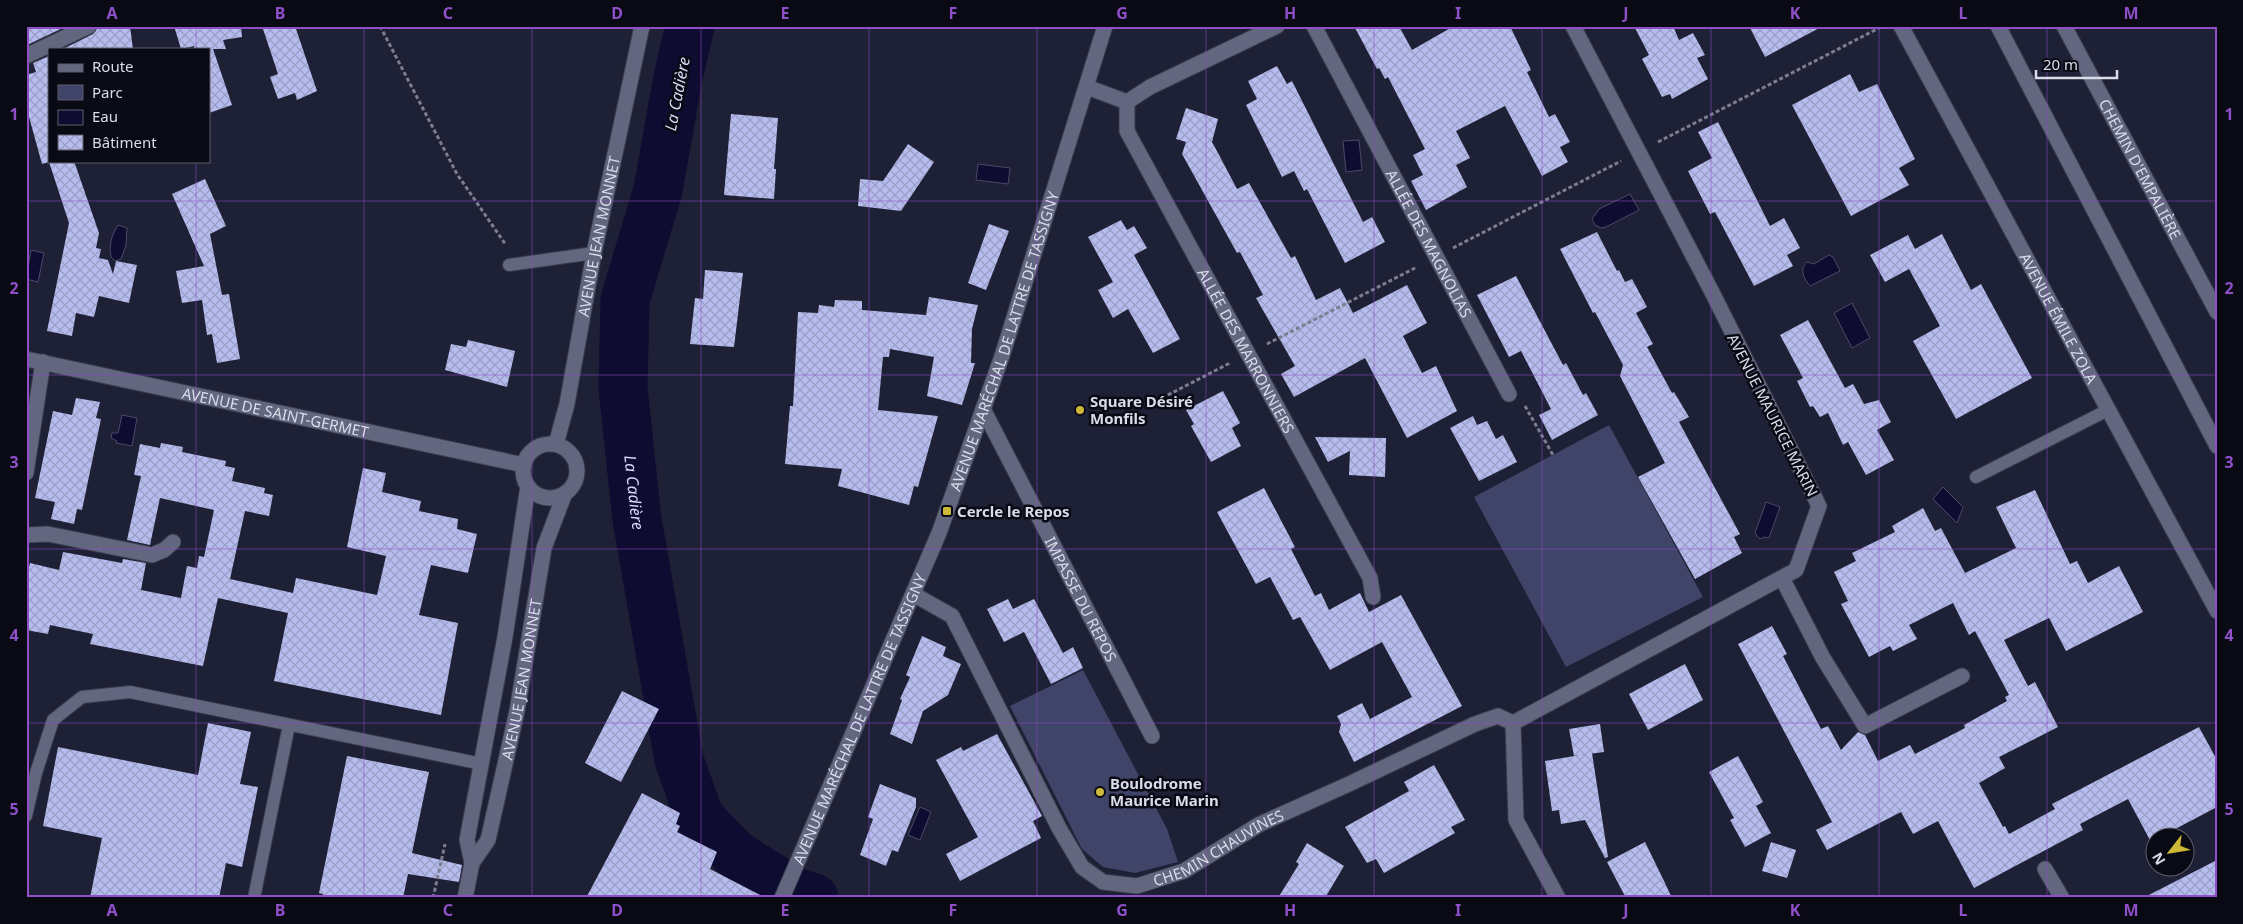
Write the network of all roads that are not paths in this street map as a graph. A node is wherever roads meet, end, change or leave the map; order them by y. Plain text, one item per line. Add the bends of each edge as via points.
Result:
1 (89, 26) edge
2 (642, 26) edge
3 (1105, 26) edge
4 (1277, 26) edge
5 (1314, 26) edge
6 (1573, 26) edge
7 (1902, 26) edge
8 (1998, 26) edge
9 (2064, 26) edge
10 (26, 56) edge
11 (1087, 87) junction
12 (1127, 102) junction
13 (594, 253) junction
14 (514, 265) road end
15 (2217, 312) edge
16 (26, 359) edge
17 (43, 362) junction
18 (1509, 394) road end
19 (982, 409) junction
20 (2108, 410) junction
21 (556, 444) junction
22 (2217, 446) edge
23 (524, 465) junction
24 (26, 474) edge
25 (1976, 477) dead end
26 (528, 486) junction
27 (565, 494) junction
28 (26, 536) edge
29 (173, 542) dead end
30 (1782, 578) junction
31 (913, 594) junction
32 (1373, 597) dead end
33 (2217, 611) edge
34 (1962, 676) dead end
35 (1513, 723) junction
36 (289, 724) junction
37 (1152, 736) dead end
38 (482, 764) junction
39 (26, 816) edge
40 (472, 863) junction
41 (2045, 869) dead end
42 (254, 898) edge
43 (466, 898) edge
44 (782, 898) edge
45 (1558, 898) edge
46 (2062, 898) edge

1 - 10 street
2 - 13 street, AVENUE JEAN MONNET
3 - 11 street, AVENUE MARÉCHAL DE LATTRE DE TASSIGNY
4 - 12 street via 1150,87
5 - 18 street, ALLÉE DES MAGNOLIAS
6 - 30 street, AVENUE MAURICE MARIN via 1819,506 1796,570
7 - 20 street, AVENUE ÉMILE ZOLA
8 - 22 street
9 - 15 street, CHEMIN D'EMPALIÈRE
11 - 12 street
11 - 19 street, AVENUE MARÉCHAL DE LATTRE DE TASSIGNY via 1002,356
12 - 32 street, ALLÉE DES MARRONNIERS via 1127,131 1370,578
13 - 14 lane
13 - 21 street, AVENUE JEAN MONNET via 567,404
16 - 17 street, AVENUE DE SAINT-GERMET
17 - 23 street, AVENUE DE SAINT-GERMET
17 - 24 street
19 - 31 street, AVENUE MARÉCHAL DE LATTRE DE TASSIGNY via 939,533
19 - 37 street, IMPASSE DU REPOS
20 - 25 lane
20 - 33 street, AVENUE ÉMILE ZOLA
21 - 23 street via 536,448
21 - 27 street via 573,456 577,466 574,482
23 - 26 street
26 - 27 street via 545,497
26 - 38 street, AVENUE JEAN MONNET via 506,636
27 - 40 street, AVENUE JEAN MONNET via 544,548 517,711 488,840
28 - 29 street via 48,534 152,555
30 - 34 street via 1823,658 1866,726
30 - 35 street, AVENUE MAURICE MARIN
31 - 35 street, CHEMIN CHAUVINES via 952,616 1059,828 1082,867 1103,882 1137,886 1184,871 1260,824 1475,724 1498,716
31 - 44 street, AVENUE MARÉCHAL DE LATTRE DE TASSIGNY
35 - 45 street via 1516,820
36 - 38 lane
36 - 39 lane via 130,692 82,697 53,720
36 - 42 lane
38 - 40 street, AVENUE JEAN MONNET via 467,840
40 - 43 street, AVENUE JEAN MONNET
41 - 46 street

